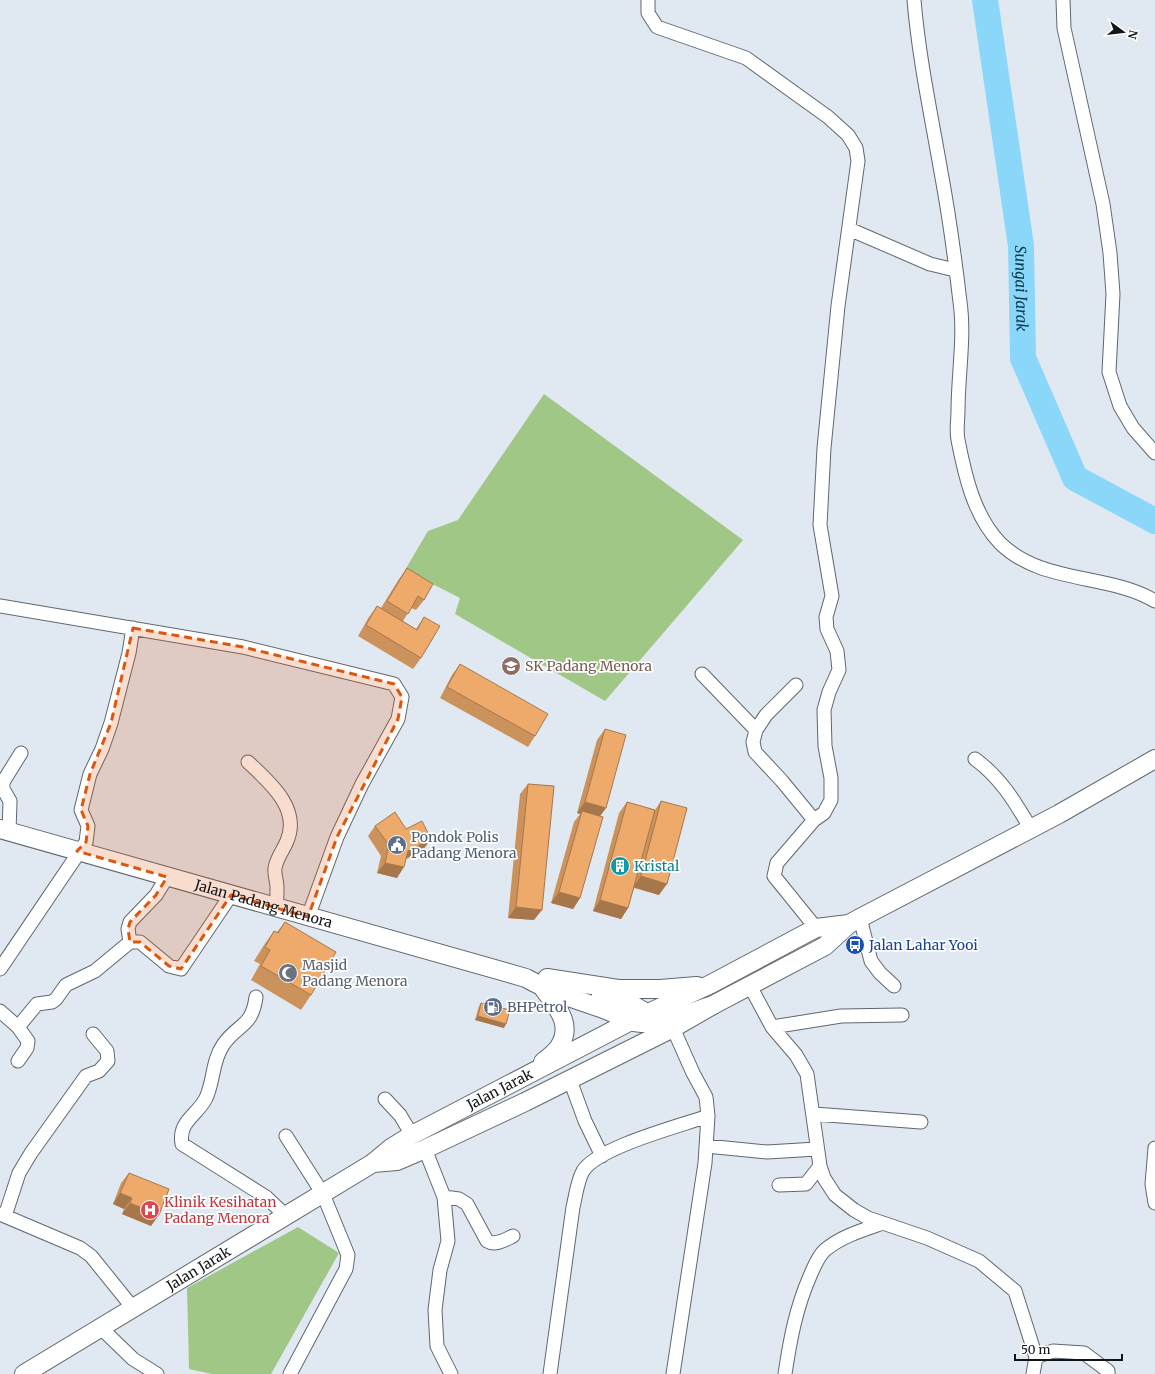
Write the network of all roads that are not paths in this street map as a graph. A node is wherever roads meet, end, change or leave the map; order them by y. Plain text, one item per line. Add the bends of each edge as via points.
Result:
1 (648, 0) edge
2 (914, 0) edge
3 (1063, 0) edge
4 (849, 229) junction
5 (955, 270) junction
6 (1155, 453) edge
7 (1155, 601) edge
8 (0, 606) edge
9 (133, 628) junction
10 (702, 674) dead end
11 (796, 685) dead end
12 (756, 730) junction
13 (21, 753) dead end
14 (975, 759) dead end
15 (1155, 759) edge
16 (248, 762) dead end
17 (1, 790) edge
18 (814, 820) junction
19 (1031, 829) junction
20 (4, 830) edge
21 (77, 851) junction
22 (167, 877) junction
23 (231, 895) junction
24 (276, 908) junction
25 (308, 917) junction
26 (854, 921) junction
27 (816, 928) junction
28 (130, 942) junction
29 (0, 969) edge
30 (545, 983) junction
31 (711, 984) junction
32 (750, 986) junction
33 (894, 986) dead end
34 (256, 996) dead end
35 (713, 1005) junction
36 (0, 1011) edge
37 (902, 1015) dead end
38 (640, 1020) junction
39 (18, 1027) junction
40 (772, 1027) junction
41 (673, 1028) junction
42 (93, 1034) dead end
43 (18, 1061) dead end
44 (531, 1074) junction
45 (572, 1078) junction
46 (385, 1098) dead end
47 (814, 1114) junction
48 (708, 1116) junction
49 (921, 1122) dead end
50 (412, 1135) junction
51 (286, 1136) dead end
52 (706, 1146) junction
53 (1155, 1148) edge
54 (425, 1149) junction
55 (817, 1149) junction
56 (602, 1156) junction
57 (373, 1164) junction
58 (820, 1166) junction
59 (779, 1184) dead end
60 (323, 1194) junction
61 (444, 1197) junction
62 (1155, 1203) edge
63 (2, 1215) edge
64 (286, 1216) junction
65 (883, 1223) junction
66 (513, 1236) dead end
67 (133, 1308) junction
68 (101, 1328) junction
69 (1036, 1357) junction
70 (24, 1374) edge
71 (157, 1374) edge
72 (290, 1374) edge
73 (451, 1374) edge
74 (550, 1374) edge
75 (673, 1374) edge
76 (785, 1374) edge
77 (1033, 1374) edge
78 (1108, 1374) edge

1 - 4 street via 648,13 657,27 746,58 828,117 848,135 856,148 858,161
2 - 5 street via 920,64 941,172
3 - 6 street via 1064,28 1101,196 1110,253 1112,294 1109,372 1120,406 1133,428
4 - 5 street via 930,264
4 - 18 street via 838,306 824,448 820,525 832,596 826,617 827,629 837,651 839,670 824,710 825,746 832,800 824,813
5 - 7 street via 961,304 958,437 969,487 981,516 1000,543 1042,569 1117,586
8 - 9 street
9 - 21 street via 111,724 88,781 81,810 88,826 86,842
9 - 25 street via 258,651 394,684 398,690 402,697 398,719 362,784 337,837
10 - 12 street
11 - 12 street via 766,715
12 - 18 street via 753,742 755,752
13 - 17 street via 3,782
14 - 19 street via 990,770 1009,792
15 - 19 main road
16 - 24 street via 268,781 288,807 290,831 274,871 277,886
17 - 20 street via 10,801
18 - 27 street via 777,862 774,876
19 - 26 main road
20 - 21 main road, Jalan Padang Menora
21 - 22 main road, Jalan Padang Menora
21 - 29 street
22 - 23 main road, Jalan Padang Menora
22 - 28 street via 156,896 130,922
23 - 24 main road, Jalan Padang Menora
23 - 28 street via 181,969 169,966 140,942
24 - 25 main road, Jalan Padang Menora
25 - 30 main road, Jalan Padang Menora
26 - 27 main road
26 - 32 main road via 825,946
26 - 33 street via 871,962
27 - 31 main road
28 - 39 street via 95,972 66,985 52,1002 37,1004
30 - 31 main road via 618,989 660,989
30 - 38 main road, Jalan Padang Menora via 607,1010
30 - 44 main road via 563,1015 565,1031 559,1047
31 - 38 main road
32 - 35 main road
32 - 40 street
34 - 64 street via 255,1009 245,1026 223,1045 213,1068 206,1098 180,1134 182,1144 266,1197
35 - 38 main road via 657,1022
35 - 41 main road
36 - 39 street
37 - 40 street via 841,1016
38 - 44 main road, Jalan Jarak
38 - 45 main road
39 - 43 street via 28,1041 27,1048
40 - 47 street via 796,1055 807,1074
41 - 45 main road
41 - 48 street via 706,1097
42 - 63 street via 107,1051 108,1061 98,1071 86,1076 31,1153 19,1173
44 - 50 main road, Jalan Jarak
45 - 54 main road, Jalan Jarak
45 - 56 street via 585,1121
46 - 50 street
47 - 49 street
47 - 55 street
48 - 52 street
48 - 56 street via 613,1149
50 - 57 main road, Jalan Jarak
51 - 60 street
52 - 55 street via 767,1152
52 - 75 street
53 - 62 street via 1152,1184
54 - 57 main road, Jalan Jarak via 397,1161
54 - 61 street
55 - 58 street
56 - 74 street via 584,1170 577,1186
57 - 60 main road, Jalan Jarak
58 - 59 street via 806,1184
58 - 65 street via 835,1195 854,1210
60 - 64 main road, Jalan Jarak
60 - 72 street via 348,1255 346,1269
61 - 66 street via 459,1199 467,1204 490,1243 498,1243
61 - 73 street via 448,1241 440,1270 435,1310 437,1346
63 - 67 street via 80,1248 91,1256
64 - 67 main road, Jalan Jarak
65 - 69 street via 927,1238 979,1261 995,1273 1015,1291
65 - 76 street via 836,1242 824,1251 816,1263 800,1298 791,1330
67 - 68 main road, Jalan Jarak
68 - 70 main road, Jalan Jarak
68 - 71 street via 133,1358
69 - 77 street
69 - 78 street via 1053,1351 1084,1353 1108,1371

